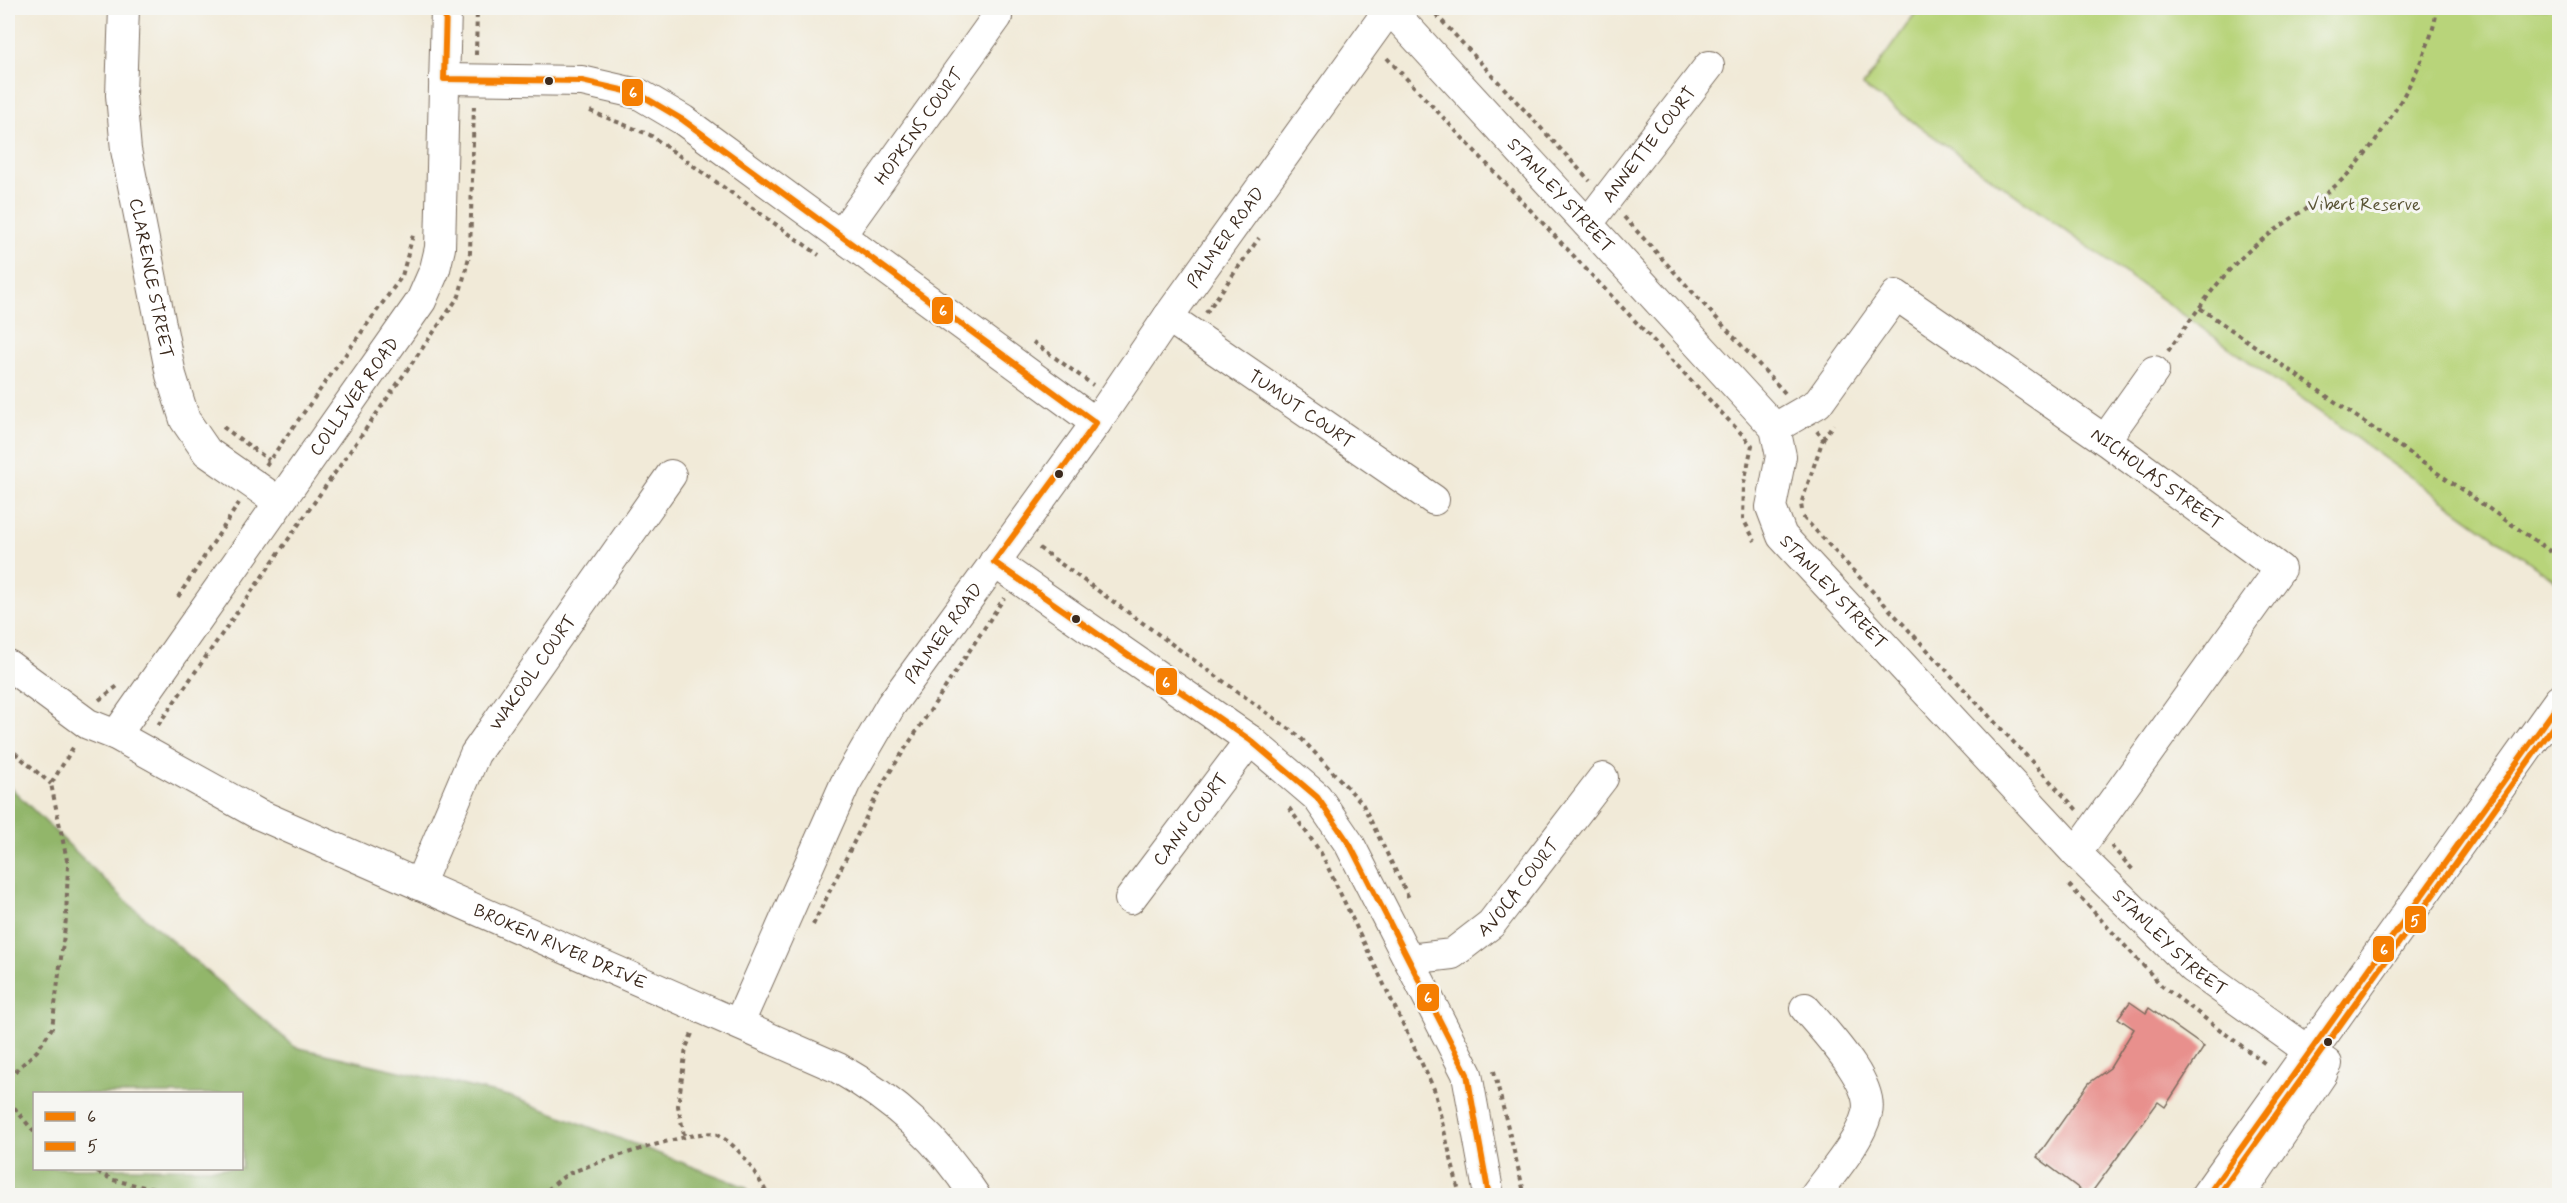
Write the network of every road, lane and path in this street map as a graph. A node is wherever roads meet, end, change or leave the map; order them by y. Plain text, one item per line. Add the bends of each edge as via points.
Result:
1 (124, 8) edge
2 (446, 8) edge
3 (1430, 8) edge
4 (2437, 8) edge
5 (1396, 15) edge
6 (997, 17) dead end
7 (1709, 66) dead end
8 (1380, 68) dead end
9 (444, 79) junction
10 (474, 107) dead end
11 (485, 107) dead end
12 (581, 109) dead end
13 (1606, 199) junction
14 (1588, 222) junction
15 (413, 233) dead end
16 (1263, 233) dead end
17 (832, 247) junction
18 (2200, 308) junction
19 (1180, 325) junction
20 (2154, 371) joint
21 (1802, 413) junction
22 (216, 419) dead end
23 (1836, 420) dead end
24 (1096, 423) junction
25 (1776, 428) junction
26 (1823, 439) junction
27 (2105, 440) junction
28 (261, 471) junction
29 (671, 475) dead end
30 (1434, 500) dead end
31 (279, 502) junction
32 (1046, 539) dead end
33 (2559, 558) edge
34 (1006, 570) junction
35 (176, 602) dead end
36 (13, 670) edge
37 (126, 680) dead end
38 (100, 697) dead end
39 (2559, 701) edge
40 (88, 724) junction
41 (116, 735) junction
42 (1250, 740) junction
43 (2546, 742) edge
44 (8, 747) edge
45 (1603, 778) dead end
46 (51, 784) junction
47 (1287, 807) dead end
48 (2094, 828) junction
49 (2076, 852) junction
50 (2141, 878) dead end
51 (419, 885) junction
52 (1130, 899) dead end
53 (810, 931) dead end
54 (1409, 959) junction
55 (703, 1008) junction
56 (1805, 1008) dead end
57 (739, 1023) junction
58 (2318, 1058) junction
59 (8, 1102) edge
60 (33, 1131) edge
61 (684, 1135) junction
62 (93, 1170) edge
63 (2241, 1176) edge
64 (185, 1196) edge
65 (541, 1196) edge
66 (769, 1196) edge
67 (975, 1196) edge
68 (1460, 1196) edge
69 (1489, 1196) edge
70 (1815, 1196) edge
71 (2207, 1196) edge

1 - 28 street, CLARENCE STREET via 121,94 126,150 171,375 184,420 207,452
2 - 9 street, COLLIVER ROAD
3 - 13 path
4 - 18 path via 2424,52 2404,95 2350,172 2251,249
5 - 8 path
5 - 14 street, STANLEY STREET
5 - 19 street, PALMER ROAD
6 - 17 street, HOPKINS COURT
7 - 13 street, ANNETTE COURT
9 - 17 street via 582,81 639,94 683,120
9 - 31 street, COLLIVER ROAD via 440,248 431,281 421,301
10 - 11 path
12 - 17 path via 650,135
13 - 14 street, ANNETTE COURT
13 - 21 path
14 - 25 street, STANLEY STREET
15 - 28 path via 402,276
16 - 19 path
17 - 24 street
18 - 20 path
18 - 33 path
19 - 24 street, PALMER ROAD
19 - 30 street, TUMUT COURT
20 - 27 street
21 - 25 street, NICHOLAS STREET
21 - 26 path
21 - 27 street, NICHOLAS STREET via 1818,403 1896,295
22 - 28 path
23 - 26 path
24 - 34 street, PALMER ROAD
25 - 49 street, STANLEY STREET via 1781,456 1771,507 1782,536
26 - 48 path via 1801,504 1803,518
27 - 48 street, NICHOLAS STREET via 2280,569
28 - 31 street, CLARENCE STREET
28 - 35 path
29 - 51 street, WAKOOL COURT via 476,754
31 - 41 street, COLLIVER ROAD
32 - 34 path
34 - 42 street
34 - 53 path via 976,637 884,781
34 - 57 street, PALMER ROAD via 891,705 845,784
36 - 40 street, BROKEN RIVER DRIVE
36 - 41 street, BROKEN RIVER DRIVE via 94,716
37 - 38 path
39 - 43 main road
40 - 41 street, BROKEN RIVER DRIVE
40 - 46 path
41 - 51 street, BROKEN RIVER DRIVE via 258,814
42 - 52 street, CANN COURT
42 - 54 street via 1317,797 1350,845
43 - 58 main road
44 - 46 path
45 - 54 street, AVOCA COURT via 1491,924 1452,954
46 - 59 path via 68,865 66,919 52,1028 37,1052 9,1077
47 - 68 path via 1321,853 1434,1089
48 - 49 street, NICHOLAS STREET
48 - 50 path
49 - 58 street, STANLEY STREET via 2193,968
51 - 55 street, BROKEN RIVER DRIVE
54 - 69 street via 1467,1074
55 - 57 street, BROKEN RIVER DRIVE
55 - 61 path via 686,1048 678,1106
56 - 70 street via 1861,1076 1868,1111 1853,1143
57 - 67 street, BROKEN RIVER DRIVE via 872,1087 930,1136
58 - 63 main road
59 - 60 path
61 - 65 path via 567,1174
61 - 66 path via 714,1133 738,1150
62 - 64 path via 113,1180
63 - 71 main road

